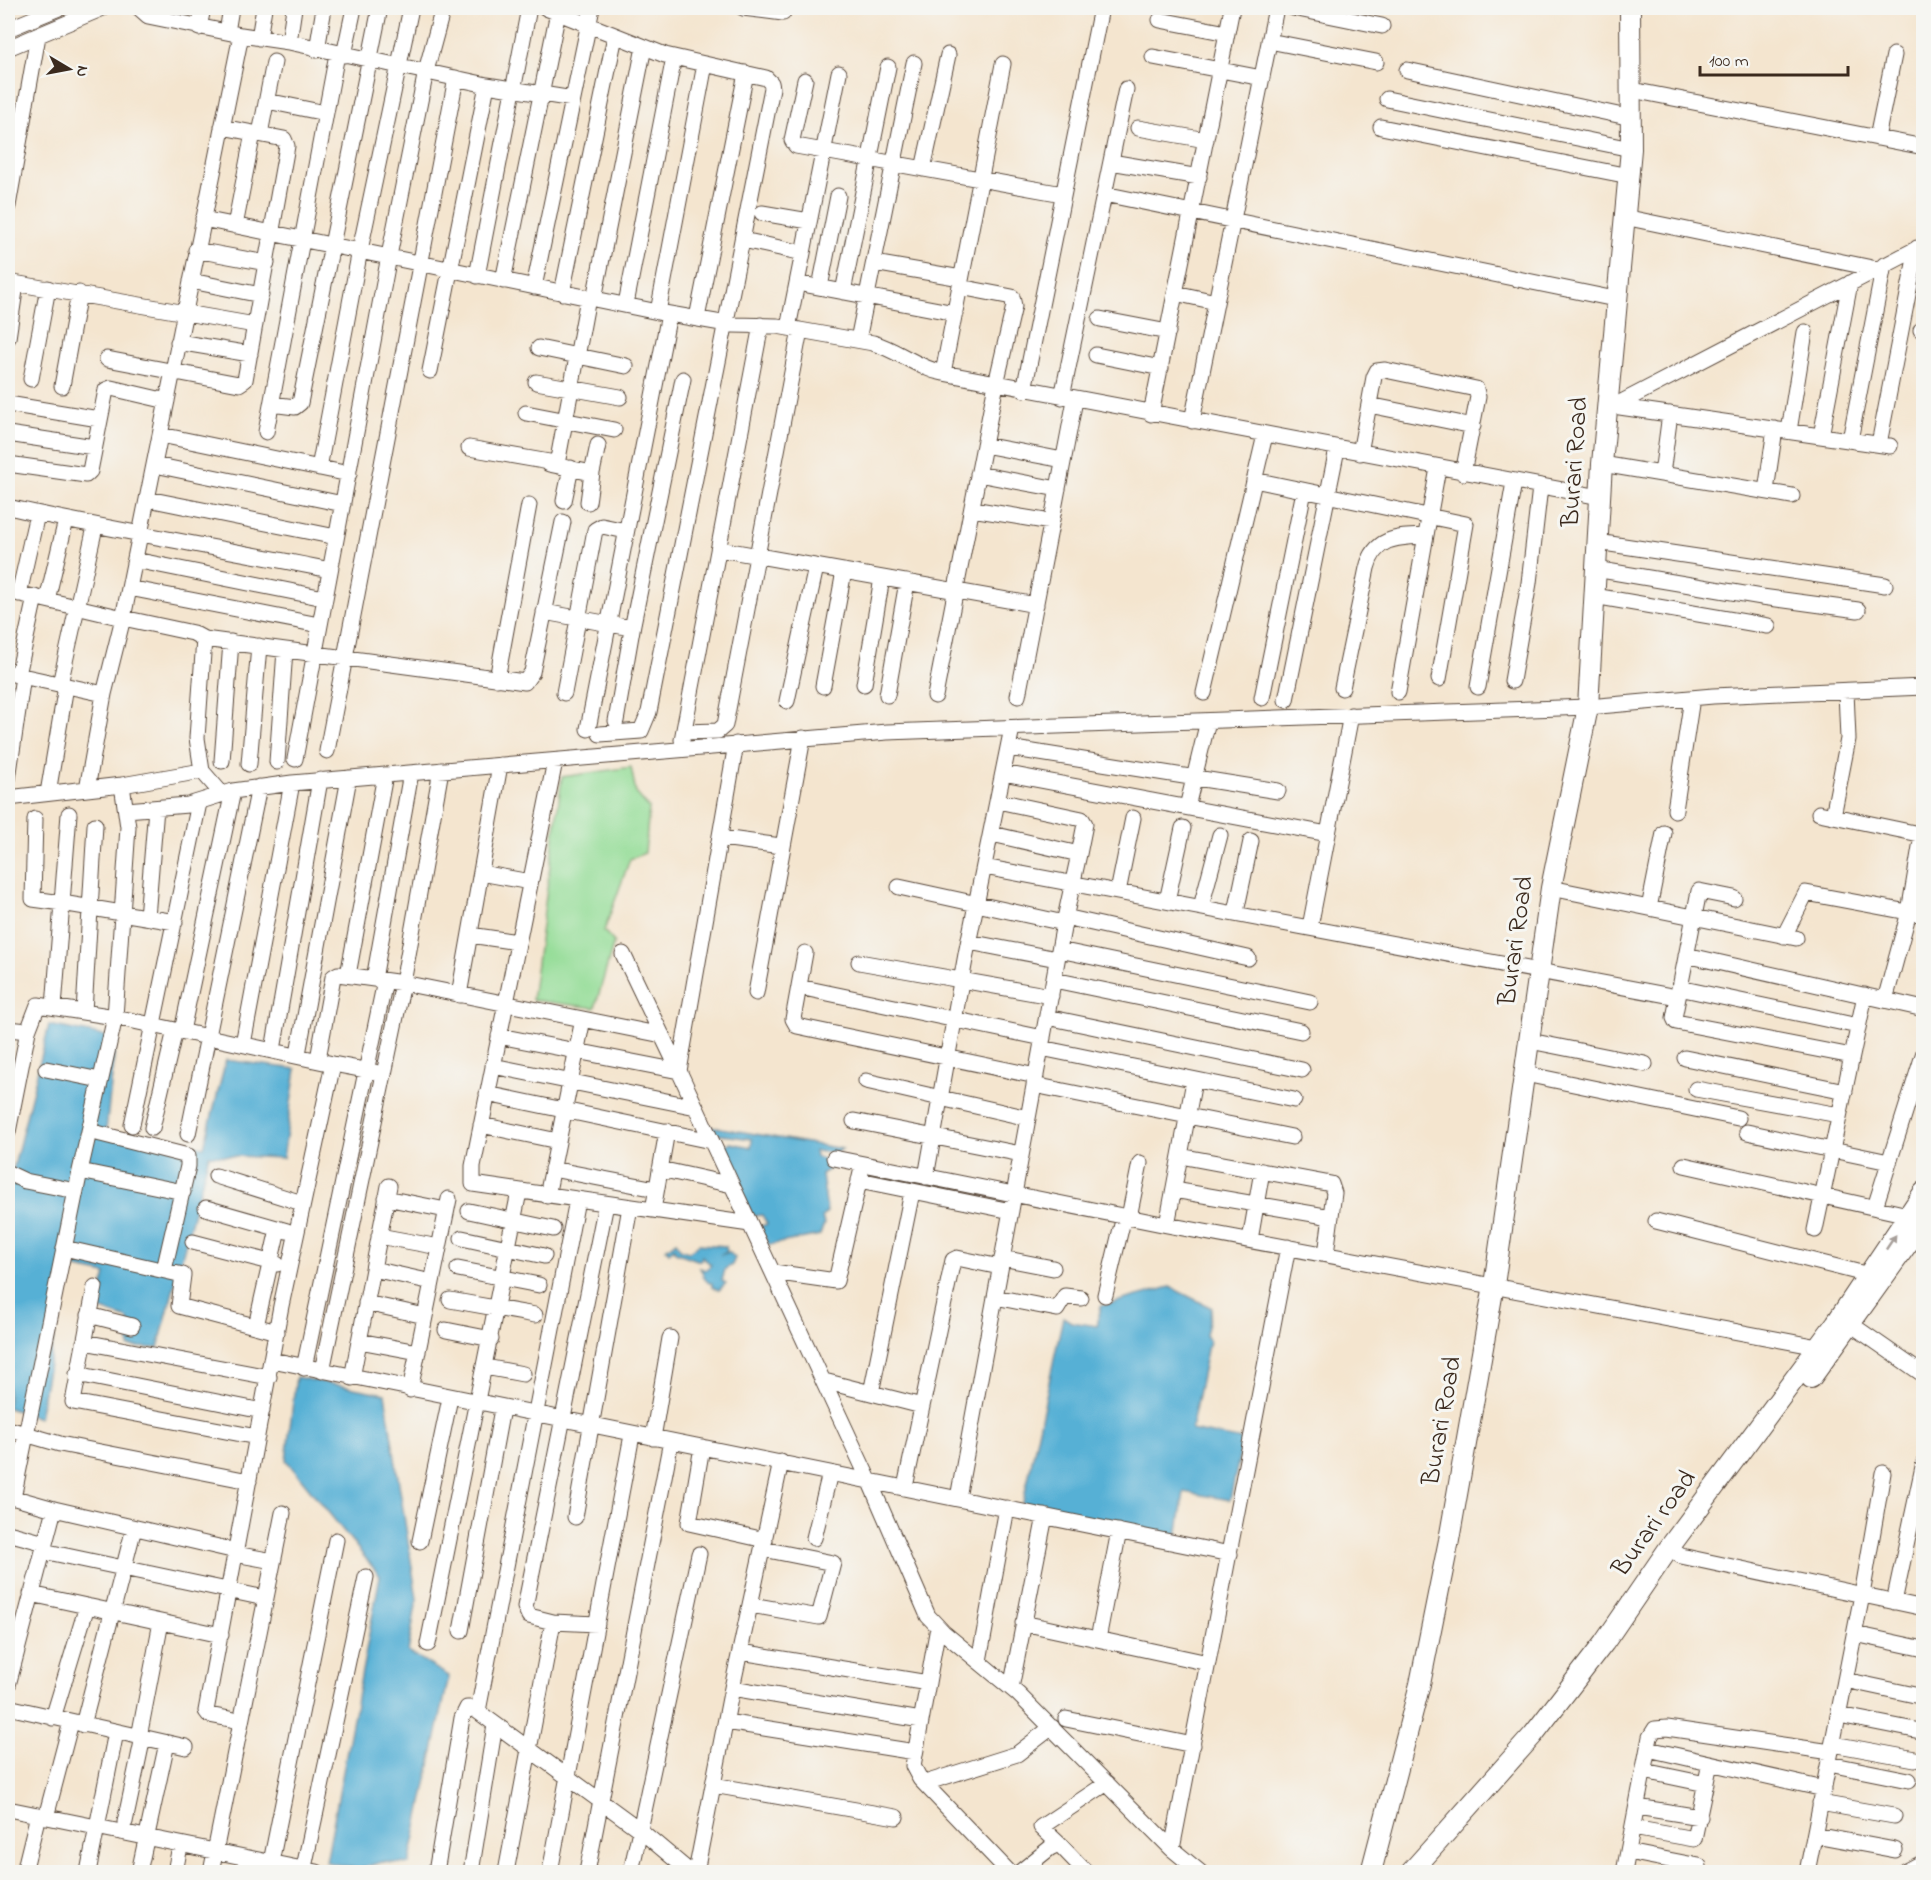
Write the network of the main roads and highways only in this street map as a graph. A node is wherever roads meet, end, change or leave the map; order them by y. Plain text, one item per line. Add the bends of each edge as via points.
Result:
1 (1630, 8) edge
2 (1923, 1192) edge
3 (1916, 1218) edge
4 (1824, 1350) junction
5 (1675, 1552) junction
6 (1371, 1872) edge
7 (1411, 1872) edge
8 (1427, 1872) edge

1 - 6 main road, Burari Road via 1631,148 1599,497 1588,700 1551,888 1494,1285 1436,1612
2 - 3 main road, Burari road
4 -> 3 main road, Burari road via 1869,1275
3 - 4 main road, Burari road via 1852,1325
4 - 5 main road, Burari road
5 - 7 main road, Burari road via 1533,1735
5 - 8 main road, Burari road via 1534,1753

